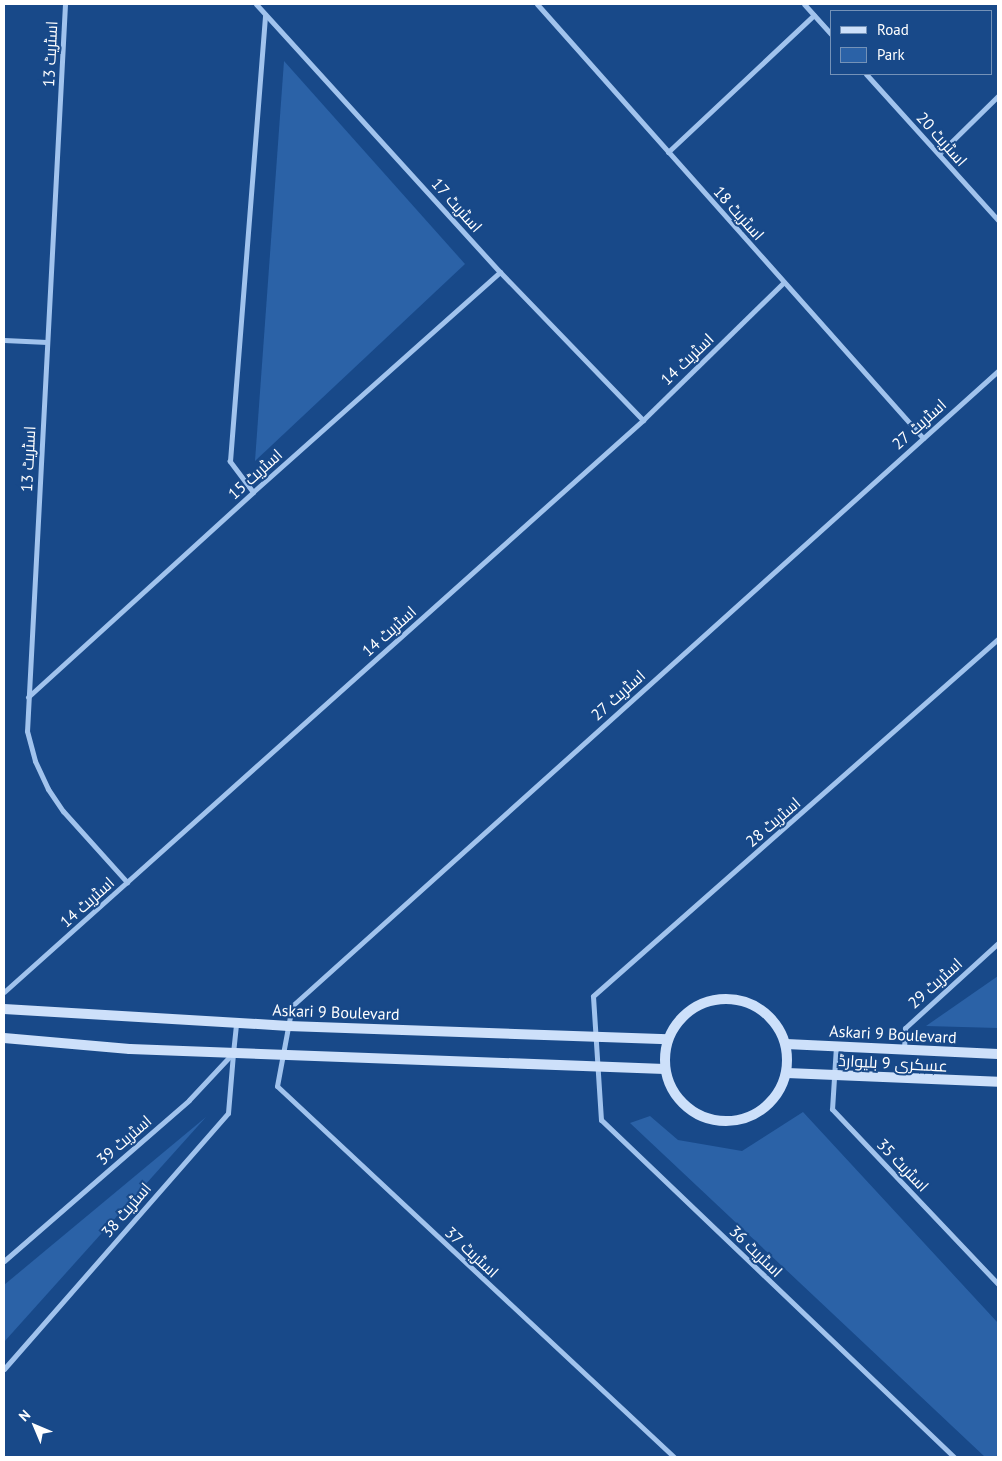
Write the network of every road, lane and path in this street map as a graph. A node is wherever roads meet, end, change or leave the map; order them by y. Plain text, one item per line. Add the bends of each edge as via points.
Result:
1 (65, 4) edge
2 (256, 4) edge
3 (536, 4) edge
4 (804, 4) edge
5 (265, 14) junction
6 (814, 15) junction
7 (830, 33) edge
8 (867, 75) edge
9 (998, 96) edge
10 (668, 152) junction
11 (939, 154) junction
12 (998, 220) edge
13 (500, 272) junction
14 (784, 282) junction
15 (4, 340) edge
16 (47, 342) junction
17 (998, 371) edge
18 (643, 420) junction
19 (923, 438) junction
20 (253, 492) junction
21 (998, 639) edge
22 (28, 697) junction
23 (128, 882) junction
24 (998, 943) edge
25 (4, 992) edge
26 (4, 1009) edge
27 (236, 1022) junction
28 (288, 1026) junction
29 (596, 1036) junction
30 (4, 1038) edge
31 (668, 1039) junction
32 (786, 1044) junction
33 (836, 1046) junction
34 (904, 1049) junction
35 (233, 1053) junction
36 (283, 1054) junction
37 (998, 1054) edge
38 (598, 1068) junction
39 (665, 1069) junction
40 (787, 1073) junction
41 (834, 1075) junction
42 (998, 1082) edge
43 (4, 1260) edge
44 (998, 1284) edge
45 (4, 1369) edge
46 (674, 1457) edge
47 (954, 1457) edge

1 - 16 street, اسٹریٹ 13
2 - 5 street, اسٹریٹ 17
3 - 10 street, اسٹریٹ 18
4 - 6 street
5 - 13 street, اسٹریٹ 17
5 - 20 street via 230,461
6 - 7 street
6 - 10 street
8 - 11 street, اسٹریٹ 20
9 - 11 street
10 - 14 street, اسٹریٹ 18
11 - 12 street, اسٹریٹ 20
13 - 18 street, اسٹریٹ 17
13 - 20 street, اسٹریٹ 15
14 - 18 street, اسٹریٹ 14
14 - 19 street, اسٹریٹ 18
15 - 16 street
16 - 22 street, اسٹریٹ 13
17 - 19 street, اسٹریٹ 27
18 - 23 street, اسٹریٹ 14
19 - 28 street, اسٹریٹ 27 via 292,1006
20 - 22 street, اسٹریٹ 15
21 - 29 street, اسٹریٹ 28 via 593,996
22 - 23 street, اسٹریٹ 13 via 27,731 35,761 48,789 62,811
23 - 25 street, اسٹریٹ 14
24 - 34 street, اسٹریٹ 29 via 905,1028
26 - 27 street, Askari 9 Boulevard
27 - 28 street, Askari 9 Boulevard
27 - 35 street
28 - 29 street, Askari 9 Boulevard
28 - 36 street, اسٹریٹ 27
29 - 31 street, Askari 9 Boulevard
29 - 38 street, اسٹریٹ 36
30 - 35 street
31 - 32 street via 678,1022 692,1009 710,1001 729,999 748,1002 765,1012 778,1026
31 - 39 street
32 - 33 street, Askari 9 Boulevard
32 - 40 street
33 - 34 street, Askari 9 Boulevard
33 - 41 street, اسٹریٹ 35
34 - 37 street, Askari 9 Boulevard
35 - 36 street
35 - 43 street, اسٹریٹ 39 via 189,1100
35 - 45 street, اسٹریٹ 38 via 228,1113
36 - 38 street
36 - 46 street, اسٹریٹ 37 via 277,1086
38 - 39 street
38 - 47 street, اسٹریٹ 36 via 602,1120
39 - 40 street via 672,1090 685,1107 704,1118 724,1122 746,1119 764,1109 778,1092
40 - 41 street, عسکری 9 بلیوارڈ
41 - 42 street, عسکری 9 بلیوارڈ
41 - 44 street, اسٹریٹ 35 via 832,1108

